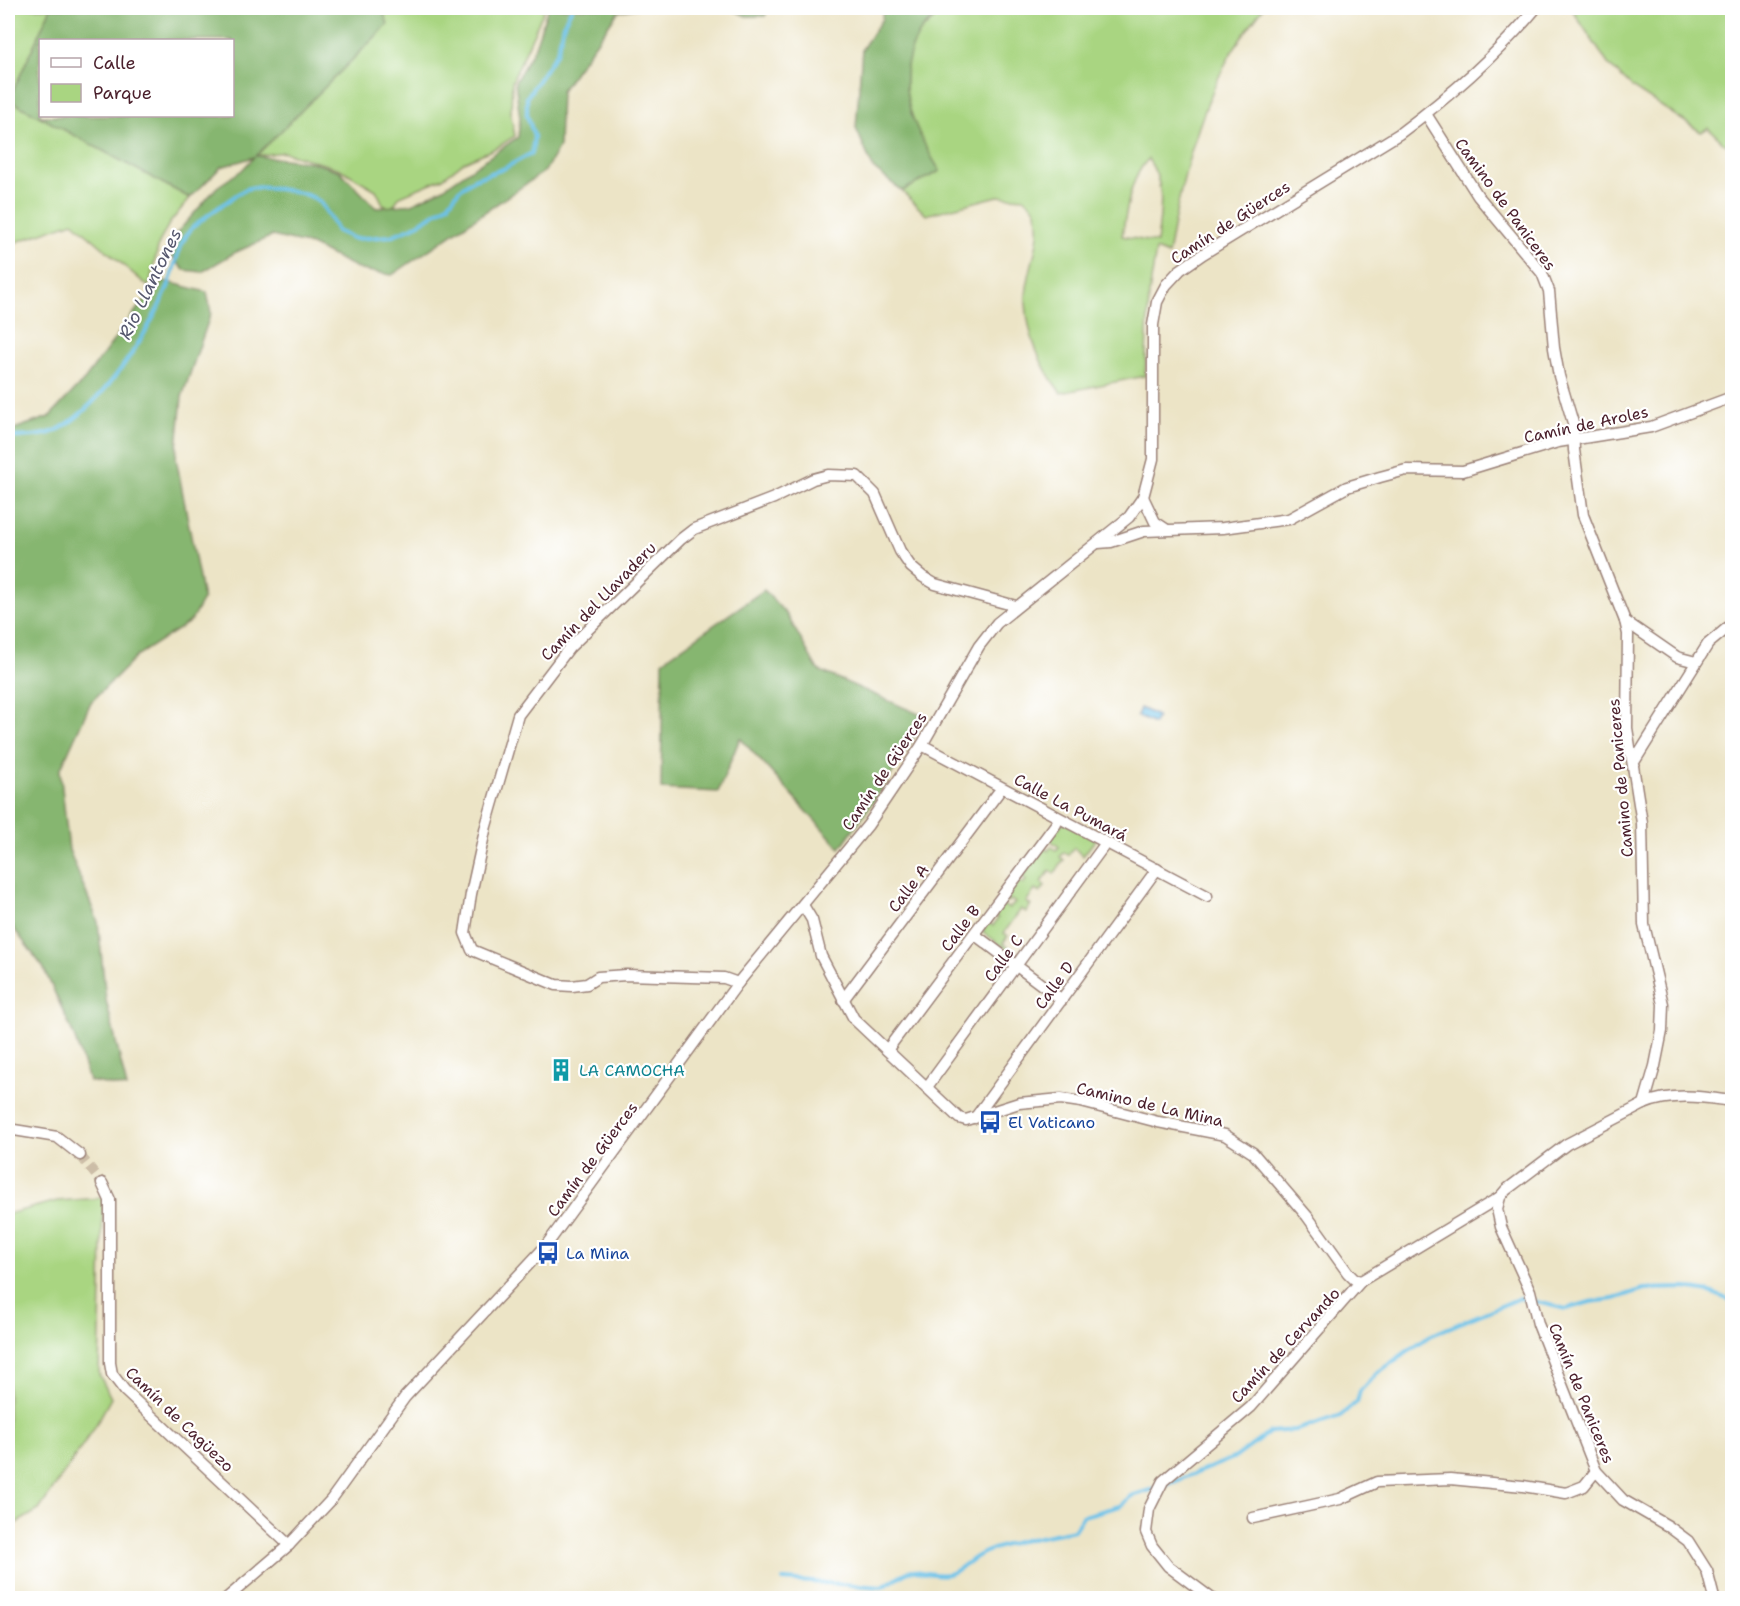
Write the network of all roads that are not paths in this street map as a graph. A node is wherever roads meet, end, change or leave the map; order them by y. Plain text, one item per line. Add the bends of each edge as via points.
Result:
1 (1536, 8) edge
2 (1426, 114) junction
3 (1732, 398) edge
4 (1574, 439) junction
5 (1143, 497) junction
6 (1167, 530) junction
7 (1098, 543) junction
8 (1016, 606) junction
9 (1625, 621) junction
10 (1732, 624) edge
11 (1695, 662) junction
12 (921, 745) junction
13 (1634, 762) junction
14 (998, 793) dead end
15 (1056, 824) dead end
16 (1103, 847) dead end
17 (1157, 869) junction
18 (1207, 896) dead end
19 (804, 905) junction
20 (974, 934) junction
21 (1016, 965) junction
22 (738, 983) junction
23 (843, 1000) junction
24 (1062, 1000) junction
25 (887, 1050) junction
26 (927, 1087) junction
27 (1732, 1101) edge
28 (1644, 1104) junction
29 (975, 1118) junction
30 (8, 1129) edge
31 (80, 1155) tunnel mouth
32 (102, 1183) tunnel mouth
33 (1500, 1197) junction
34 (1361, 1281) junction
35 (1596, 1471) junction
36 (1253, 1518) dead end
37 (289, 1545) junction
38 (227, 1599) edge
39 (1211, 1599) edge
40 (1714, 1599) edge

1 - 2 street, Camín de Güerces via 1478,69
2 - 4 street, Camino de Paniceres via 1478,196 1542,273 1549,291 1554,348
2 - 5 street, Camín de Güerces via 1203,254 1166,285 1157,302 1153,325 1153,459
3 - 4 street, Camín de Aroles via 1651,427
4 - 6 street, Camín de Aroles via 1463,471 1406,470 1380,477 1347,487 1289,519 1224,528
4 - 9 street, Camino de Paniceres via 1583,515
5 - 6 street via 1155,522
5 - 7 street, Camín de Güerces via 1129,517
6 - 7 street, Camín de Aroles via 1144,531
7 - 8 street, Camín de Güerces
8 - 12 street, Camín de Güerces via 980,646
8 - 22 street, Camín del Llavaderu via 922,577 900,551 869,486 857,476 828,475 707,523 681,538 569,648 518,715 486,826 465,933 472,950 556,985 587,984 598,977 626,975 724,978
9 - 11 street via 1677,657
9 - 13 street, Camino de Paniceres via 1628,728
10 - 11 street via 1708,644
11 - 13 street
12 - 17 street, Calle La Pumará
12 - 19 street, Camín de Güerces via 868,825
13 - 28 street, Camino de Paniceres via 1642,822 1644,924 1663,1004 1655,1066
14 - 23 street, Calle A
15 - 20 street, Calle B
16 - 21 street, Calle C
17 - 18 street, Calle La Pumará
17 - 24 street, Calle D
19 - 22 street, Camín de Güerces
19 - 23 street via 821,956
20 - 21 street
20 - 25 street, Calle B
21 - 24 street
21 - 26 street, Calle C
22 - 37 street, Camín de Güerces via 545,1247 405,1397 331,1500
23 - 25 street via 854,1019
24 - 29 street, Calle D
25 - 26 street
26 - 29 street via 959,1118
27 - 28 street via 1674,1096
28 - 33 street via 1550,1154
29 - 34 street, Camino de La Mina via 1019,1103 1061,1099 1225,1136 1253,1153 1348,1273
30 - 31 street via 57,1137
32 - 37 street, Camín de Cagüezo via 110,1200 112,1374 125,1391
33 - 34 street, Camín de Cervando
33 - 35 street, Camín de Paniceres via 1497,1209 1501,1227 1530,1291
34 - 39 street, Camín de Cervando via 1251,1407 1163,1480 1154,1495 1145,1520 1152,1546 1168,1566
35 - 36 street via 1584,1486 1566,1493 1450,1479 1377,1482 1340,1499
35 - 40 street, Camín de Paniceres via 1623,1500 1688,1541 1707,1571
37 - 38 street, Camín de Güerces

